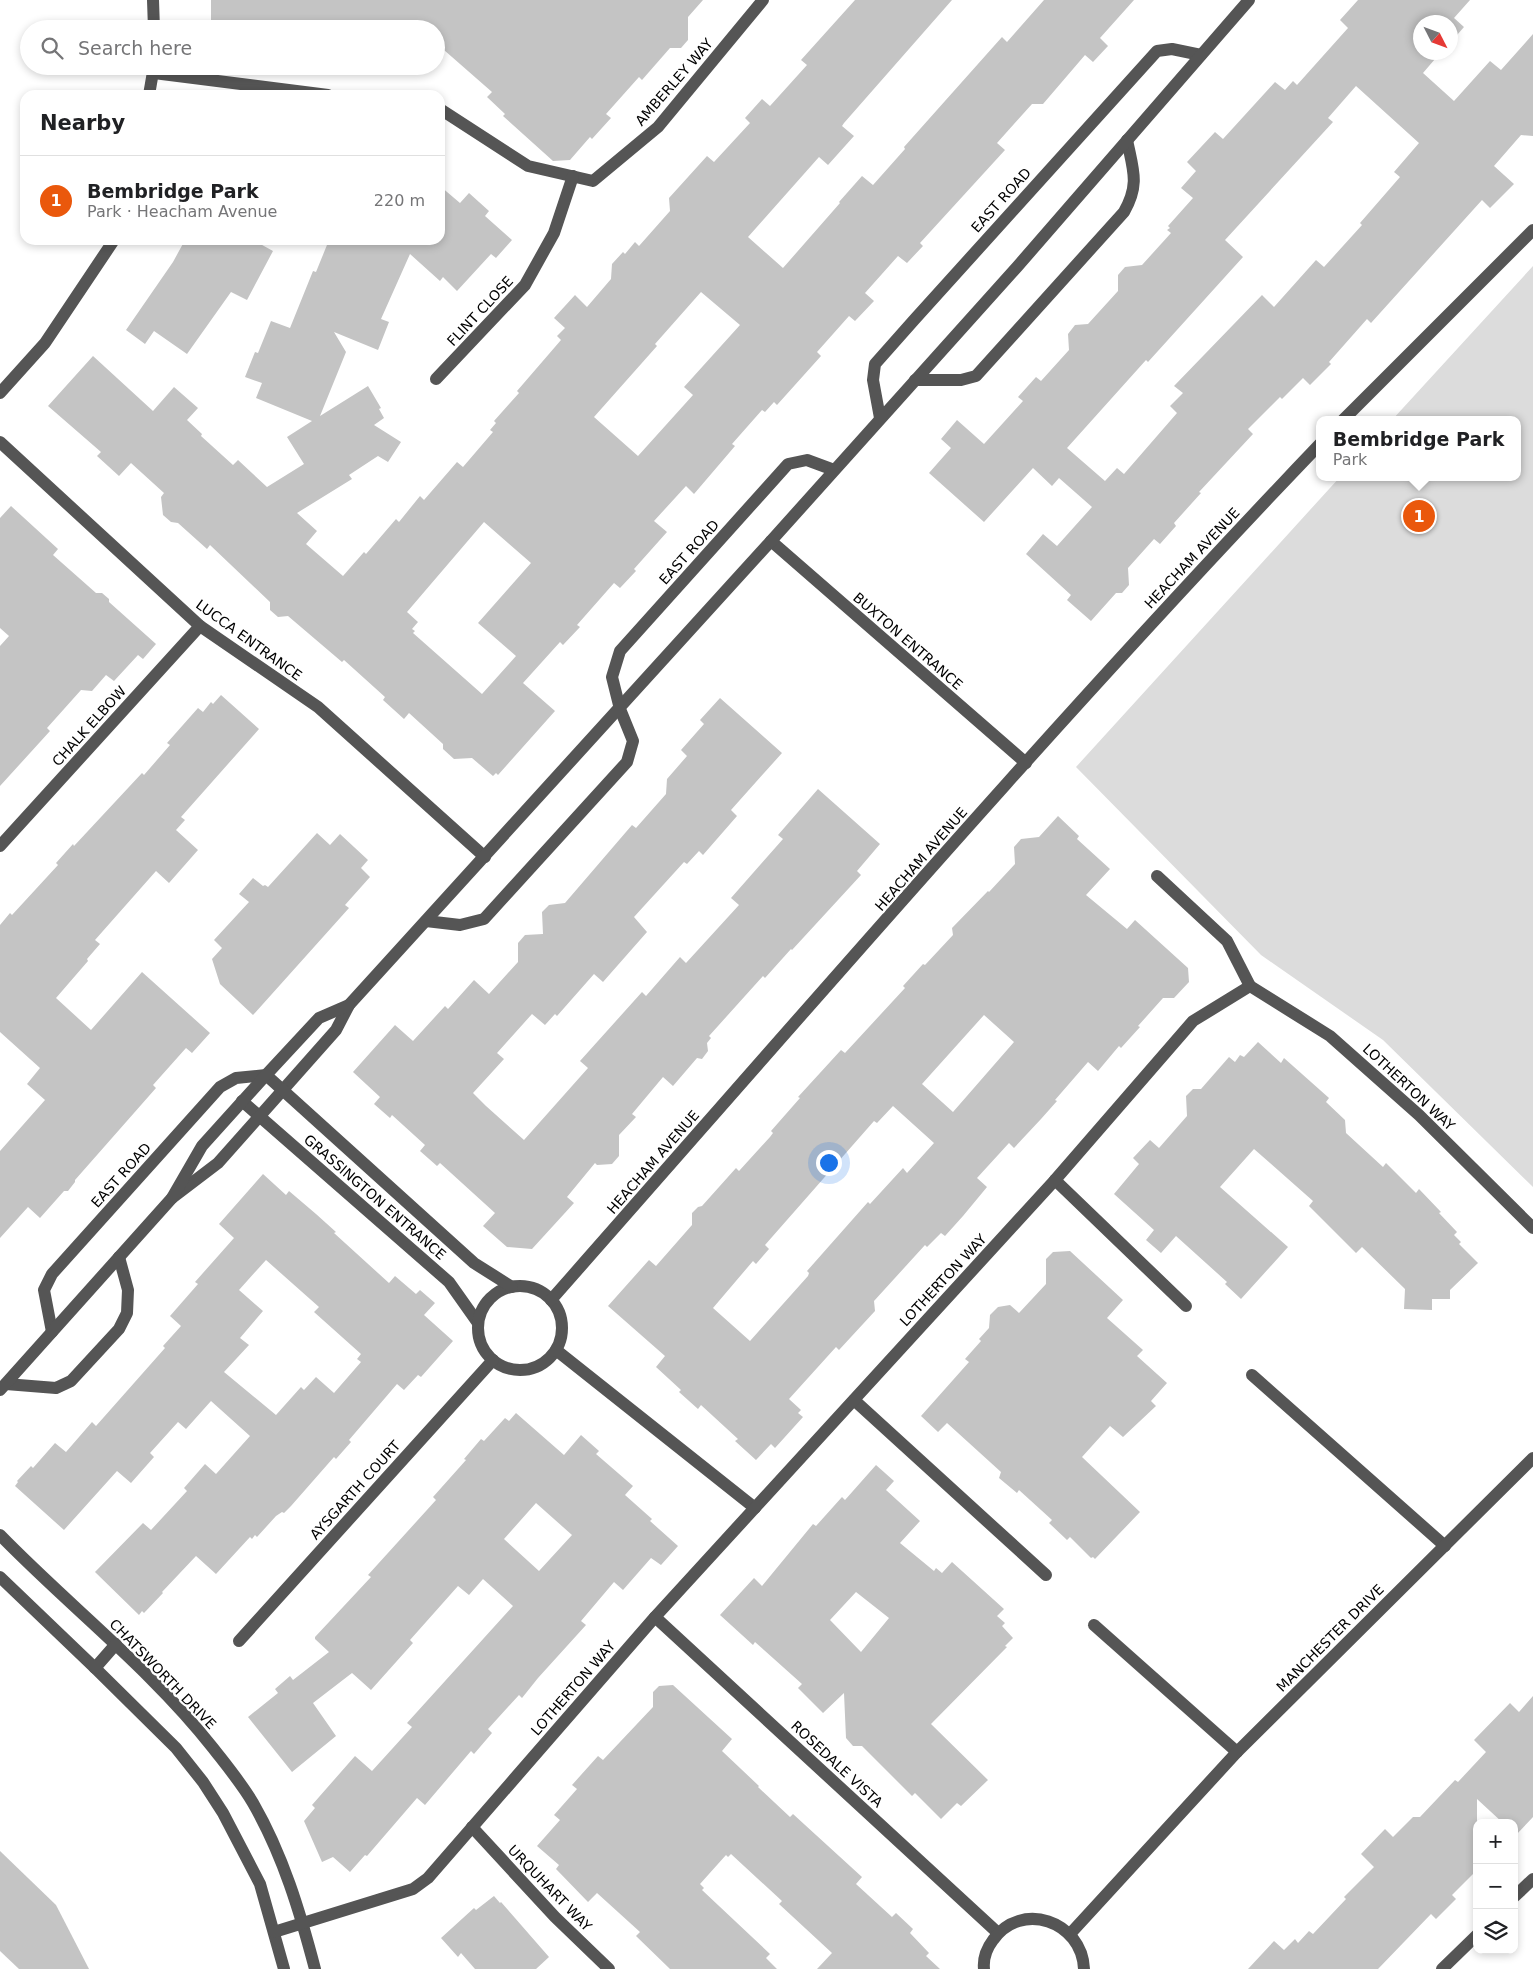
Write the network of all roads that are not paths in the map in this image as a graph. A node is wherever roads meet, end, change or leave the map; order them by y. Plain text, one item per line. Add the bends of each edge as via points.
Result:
1 (153, 0) edge
2 (763, 0) edge
3 (1249, 0) edge
4 (154, 20) edge
5 (1201, 55) junction
6 (153, 75) edge
7 (194, 75) edge
8 (150, 90) edge
9 (295, 90) edge
10 (445, 113) edge
11 (1127, 140) junction
12 (573, 176) junction
13 (1533, 230) edge
14 (111, 245) edge
15 (436, 379) dead end
16 (915, 380) junction
17 (0, 393) edge
18 (1347, 416) edge
19 (880, 418) junction
20 (0, 442) edge
21 (1316, 448) edge
22 (834, 470) junction
23 (771, 541) junction
24 (200, 626) junction
25 (620, 708) junction
26 (1026, 763) junction
27 (0, 846) edge
28 (485, 857) junction
29 (1157, 876) dead end
30 (426, 921) junction
31 (1250, 986) junction
32 (348, 1005) junction
33 (266, 1075) junction
34 (284, 1090) junction
35 (242, 1102) junction
36 (259, 1116) junction
37 (1055, 1180) junction
38 (172, 1198) junction
39 (1533, 1228) edge
40 (119, 1257) junction
41 (512, 1287) junction
42 (551, 1300) junction
43 (1186, 1306) dead end
44 (478, 1323) junction
45 (52, 1332) junction
46 (556, 1350) junction
47 (493, 1360) junction
48 (1252, 1375) dead end
49 (3, 1387) edge
50 (854, 1400) junction
51 (1533, 1458) edge
52 (755, 1508) junction
53 (0, 1534) edge
54 (1445, 1546) junction
55 (1046, 1575) dead end
56 (0, 1577) edge
57 (655, 1617) junction
58 (1094, 1625) dead end
59 (239, 1641) dead end
60 (116, 1644) junction
61 (95, 1668) junction
62 (1237, 1752) junction
63 (472, 1827) junction
64 (1533, 1879) edge
65 (1518, 1893) edge
66 (303, 1924) junction
67 (274, 1932) junction
68 (998, 1933) junction
69 (1070, 1934) junction
70 (1473, 1939) edge
71 (284, 1969) edge
72 (315, 1969) edge
73 (609, 1969) edge
74 (984, 1969) edge
75 (1084, 1969) edge
76 (1442, 1969) edge

1 - 4 street
2 - 12 street, AMBERLEY WAY via 658,127 593,181
3 - 5 street
5 - 11 street
5 - 19 street, EAST ROAD via 1172,49 1157,51 920,313 876,364 873,380
6 - 8 street
7 - 9 street
10 - 12 street, AMBERLEY WAY via 528,166
11 - 16 street
11 - 16 street via 1135,180 1132,197 1124,212 976,376 961,380
12 - 15 street, FLINT CLOSE via 554,234 525,285
13 - 18 street
14 - 17 street via 45,343
16 - 19 street
19 - 22 street
20 - 24 street, LUCCA ENTRANCE
21 - 26 street, HEACHAM AVENUE
22 - 23 street
22 - 25 street, EAST ROAD via 807,460 788,464 620,651 612,677
23 - 25 street
23 - 26 street, BUXTON ENTRANCE
24 - 27 street, CHALK ELBOW
24 - 28 street, LUCCA ENTRANCE via 318,707
25 - 28 street
25 - 30 street, EAST ROAD via 632,741 628,762 484,919 460,925
26 - 42 street, HEACHAM AVENUE
28 - 30 street
29 - 31 street via 1227,940
30 - 32 street
31 - 37 street, LOTHERTON WAY via 1193,1020
31 - 39 street, LOTHERTON WAY via 1330,1036 1419,1115
32 - 33 street via 319,1018
32 - 34 street via 336,1030
33 - 34 street, GRASSINGTON ENTRANCE
33 - 35 street
33 - 45 street, EAST ROAD via 236,1078 220,1087 52,1274 44,1290
34 - 36 street
34 - 41 street, GRASSINGTON ENTRANCE via 474,1263
35 - 36 street, GRASSINGTON ENTRANCE
35 - 38 street via 202,1146
36 - 38 street via 218,1163
36 - 44 street, GRASSINGTON ENTRANCE via 449,1282
37 - 43 street
37 - 50 street, LOTHERTON WAY
38 - 40 street
40 - 45 street
40 - 49 street via 128,1290 127,1313 119,1329 71,1382 56,1388
41 - 42 street via 526,1286
41 - 44 street via 491,1298 482,1309
42 - 46 street via 562,1321
44 - 47 street via 479,1338
45 - 49 street
46 - 47 street via 534,1368 505,1368
46 - 52 street
47 - 59 street, AYSGARTH COURT
48 - 54 street
50 - 52 street, LOTHERTON WAY
50 - 55 street
51 - 54 street, MANCHESTER DRIVE
52 - 57 street, LOTHERTON WAY
53 - 60 street, CHATSWORTH DRIVE
54 - 62 street, MANCHESTER DRIVE
56 - 61 street
57 - 63 street, LOTHERTON WAY
57 - 68 street, ROSEDALE VISTA
58 - 62 street
60 - 61 street
60 - 66 street, CHATSWORTH DRIVE via 191,1720 253,1803 288,1876
61 - 67 street via 176,1748 203,1782 260,1884
62 - 69 street, MANCHESTER DRIVE
63 - 66 street, LOTHERTON WAY via 428,1878 413,1889
63 - 73 street, URQUHART WAY via 555,1917
64 - 65 street
66 - 67 street, LOTHERTON WAY
66 - 72 street, CHATSWORTH DRIVE
67 - 71 street
68 - 69 street via 1021,1920 1038,1919 1056,1923
68 - 74 street via 988,1947
69 - 75 street via 1080,1950
70 - 76 street

